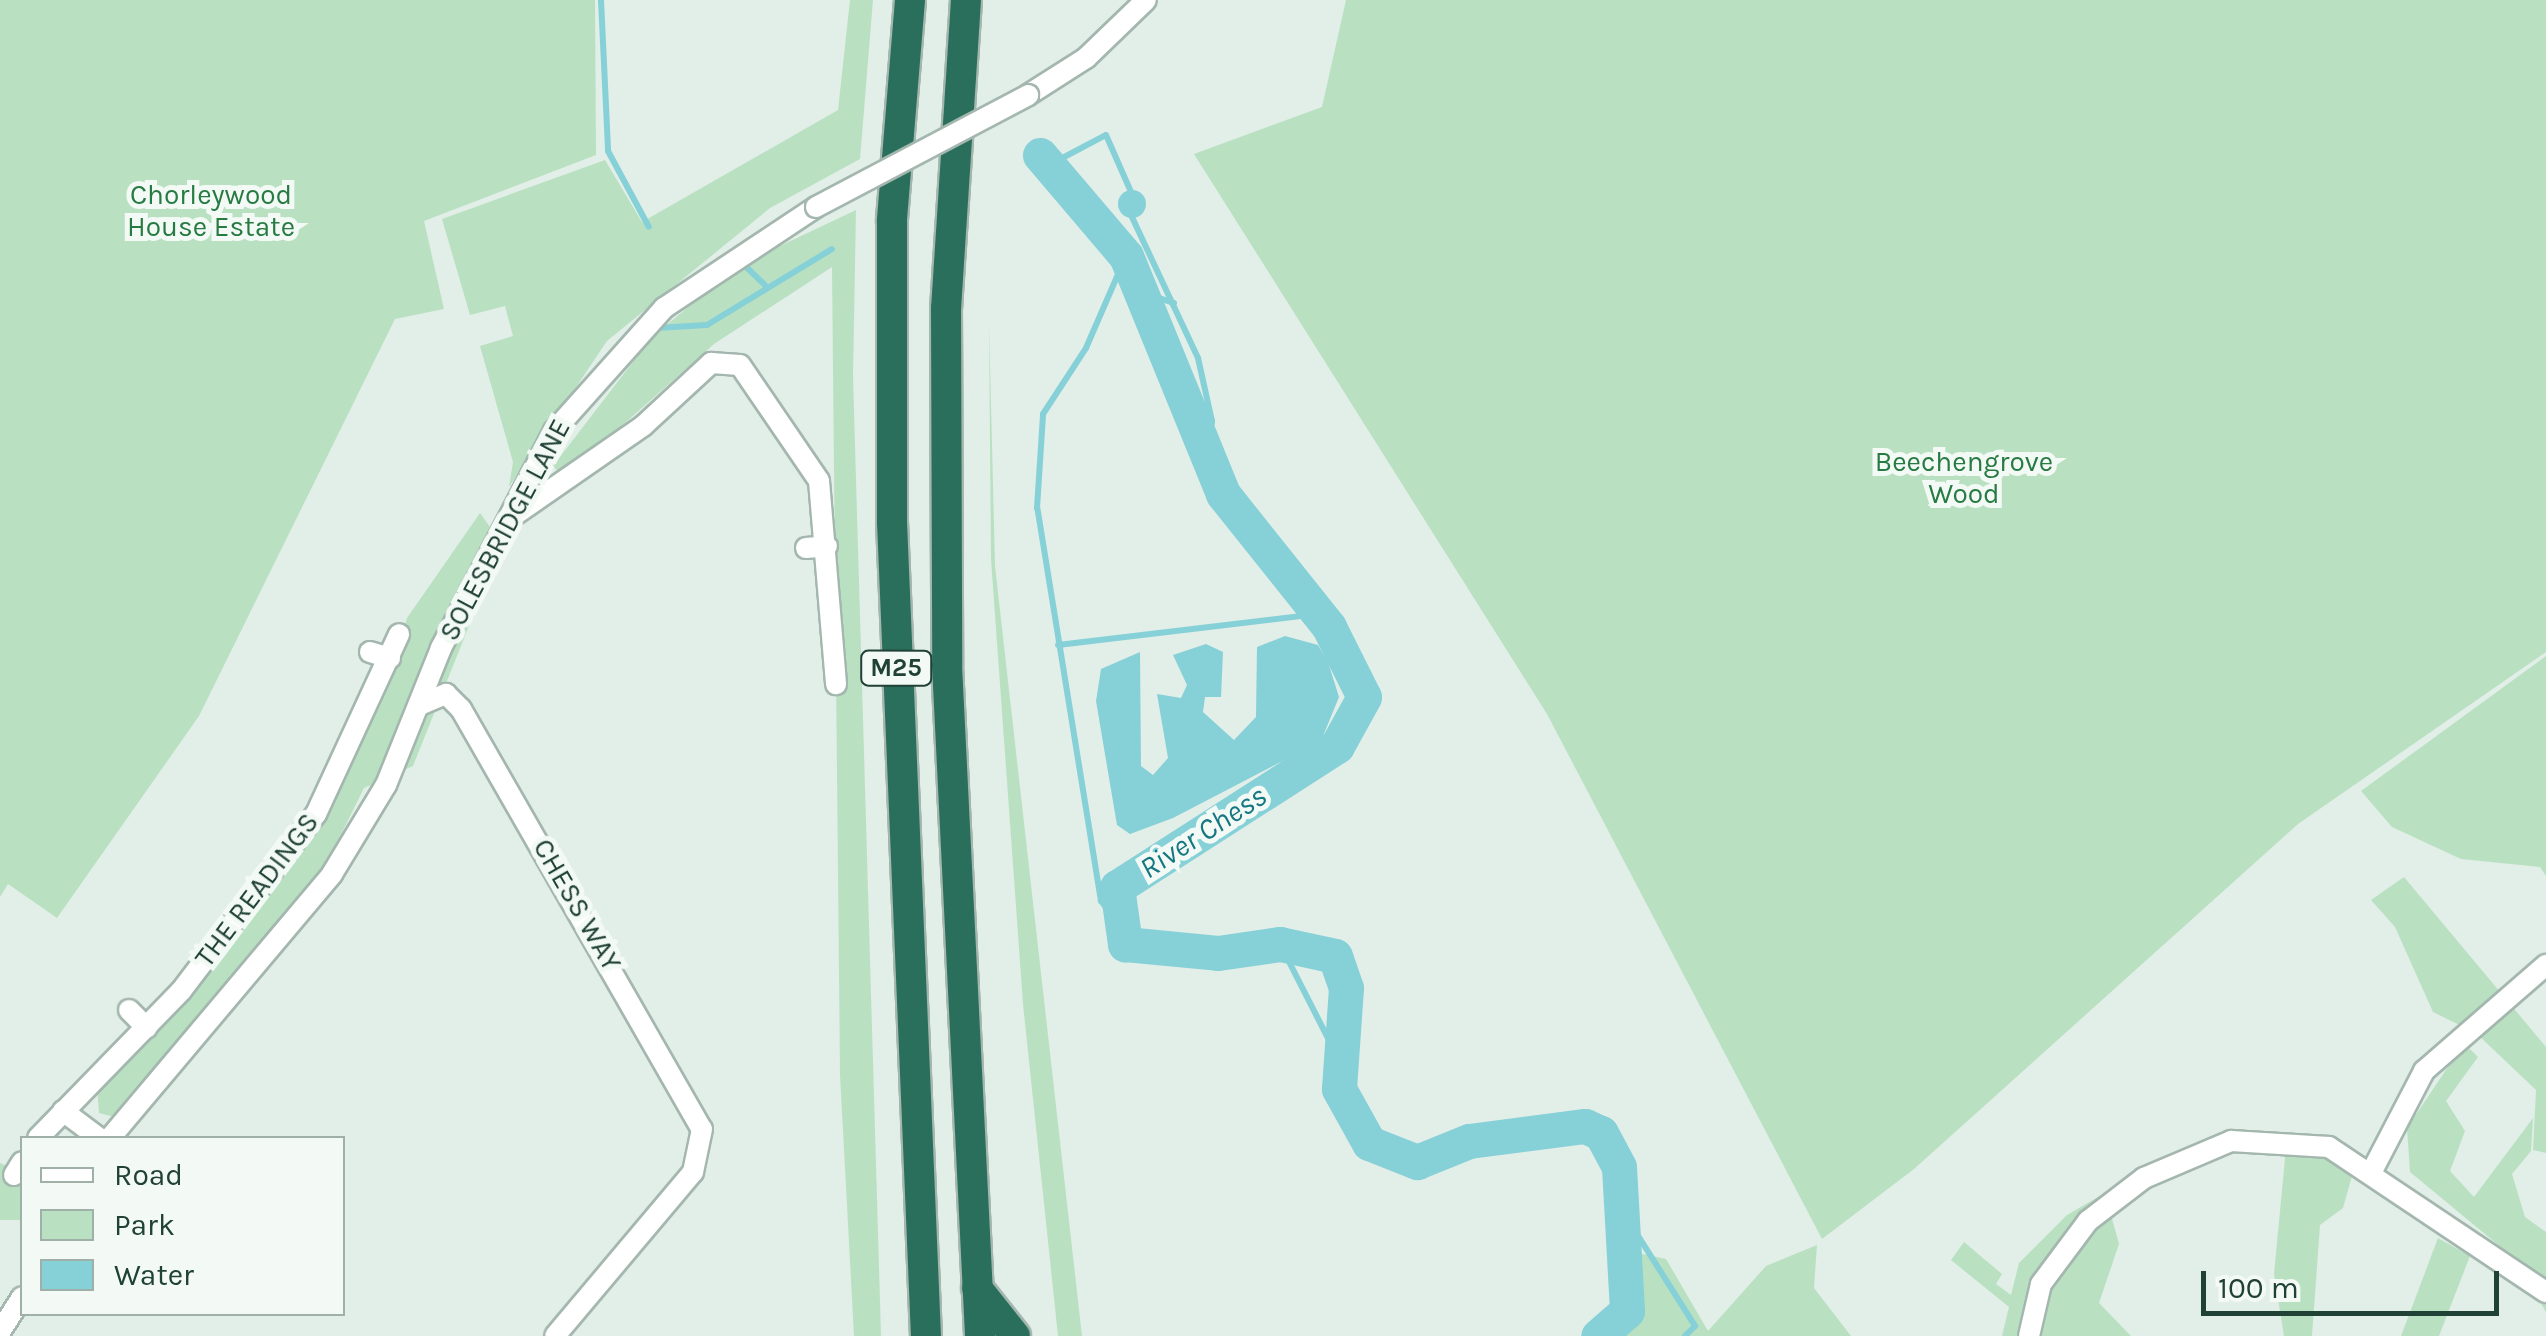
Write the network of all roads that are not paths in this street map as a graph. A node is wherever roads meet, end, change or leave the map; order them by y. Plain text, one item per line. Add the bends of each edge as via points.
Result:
1 (910, 0) edge
2 (966, 0) edge
3 (1146, 0) edge
4 (512, 517) junction
5 (399, 634) dead end
6 (836, 684) dead end
7 (422, 704) junction
8 (2546, 965) edge
9 (129, 1010) dead end
10 (147, 1028) junction
11 (63, 1111) junction
12 (40, 1136) edge
13 (96, 1136) edge
14 (112, 1136) edge
15 (2372, 1171) junction
16 (977, 1288) junction
17 (2546, 1292) edge
18 (20, 1299) edge
19 (0, 1332) edge
20 (554, 1336) edge
21 (926, 1336) edge
22 (980, 1336) edge
23 (1015, 1336) edge
24 (2030, 1336) edge

1 - 21 highway, M25 via 892,221 892,485
2 - 16 highway, M25 via 946,308 947,646
3 - 4 street, SOLESBRIDGE LANE, bridge via 1113,37 1028,95 733,254 604,366 554,431
4 - 6 street via 724,360 740,364 820,480 816,547
4 - 7 street, SOLESBRIDGE LANE via 441,648
5 - 10 street, THE READINGS via 380,655 316,814
7 - 14 street, SOLESBRIDGE LANE via 332,874
7 - 20 street, CHESS WAY via 446,694 691,1100 704,1148
8 - 15 street via 2424,1071
9 - 10 street
10 - 11 street, THE READINGS
11 - 12 street, THE READINGS
11 - 13 street
15 - 17 street
15 - 24 street via 2329,1147 2287,1140 2231,1142 2185,1157 2088,1221 2041,1284
16 - 22 highway, M25
16 - 23 highway
18 - 19 street

